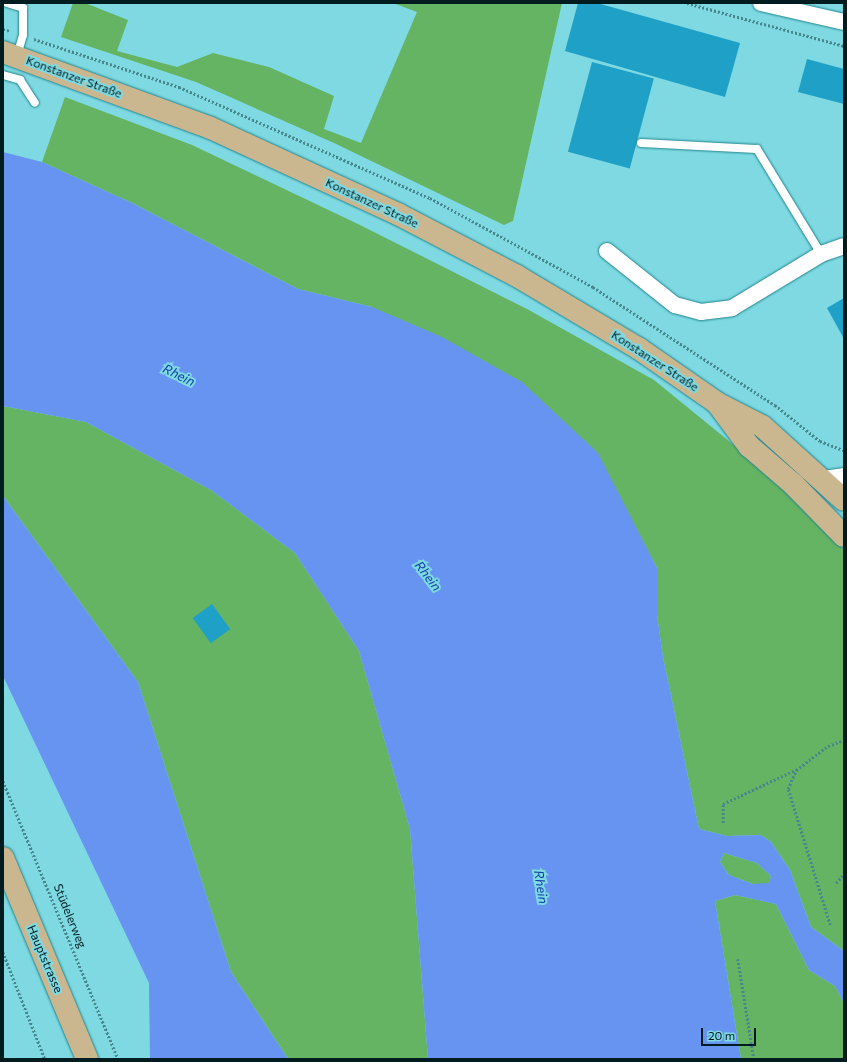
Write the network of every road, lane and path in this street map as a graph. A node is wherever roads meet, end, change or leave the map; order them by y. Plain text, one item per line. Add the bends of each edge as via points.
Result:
1 (7, 3) edge
2 (687, 3) edge
3 (761, 3) edge
4 (844, 22) edge
5 (844, 46) edge
6 (10, 54) edge
7 (3, 75) edge
8 (36, 103) dead end
9 (642, 143) dead end
10 (844, 246) edge
11 (607, 251) dead end
12 (821, 254) junction
13 (717, 403) junction
14 (834, 478) edge
15 (844, 500) edge
16 (815, 506) junction
17 (844, 509) edge
18 (844, 536) edge
19 (844, 740) edge
20 (796, 770) junction
21 (3, 781) edge
22 (723, 823) dead end
23 (3, 858) edge
24 (844, 874) edge
25 (836, 883) dead end
26 (830, 926) dead end
27 (3, 952) edge
28 (738, 959) dead end
29 (45, 1059) edge
30 (87, 1059) edge
31 (118, 1059) edge
32 (754, 1059) edge

1 - 6 lane via 23,8 23,35
2 - 5 path
3 - 4 street
6 - 13 main road, Konstanzer Straße via 211,128 398,214 524,280 638,348
7 - 8 lane via 20,80
9 - 12 lane via 757,149
10 - 12 street
11 - 12 street via 675,304 701,312 732,308
13 - 14 main road, Konstanzer Straße via 762,426
13 - 16 main road, Konstanzer Straße via 749,446
14 - 15 main road, Konstanzer Straße
16 - 17 street
16 - 18 main road, Konstanzer Straße
19 - 20 path via 828,746
20 - 22 path via 723,804
20 - 26 path via 788,789
21 - 31 path, Stüdelerweg
23 - 30 main road, Hauptstrasse
24 - 25 path
27 - 29 path
28 - 32 path

